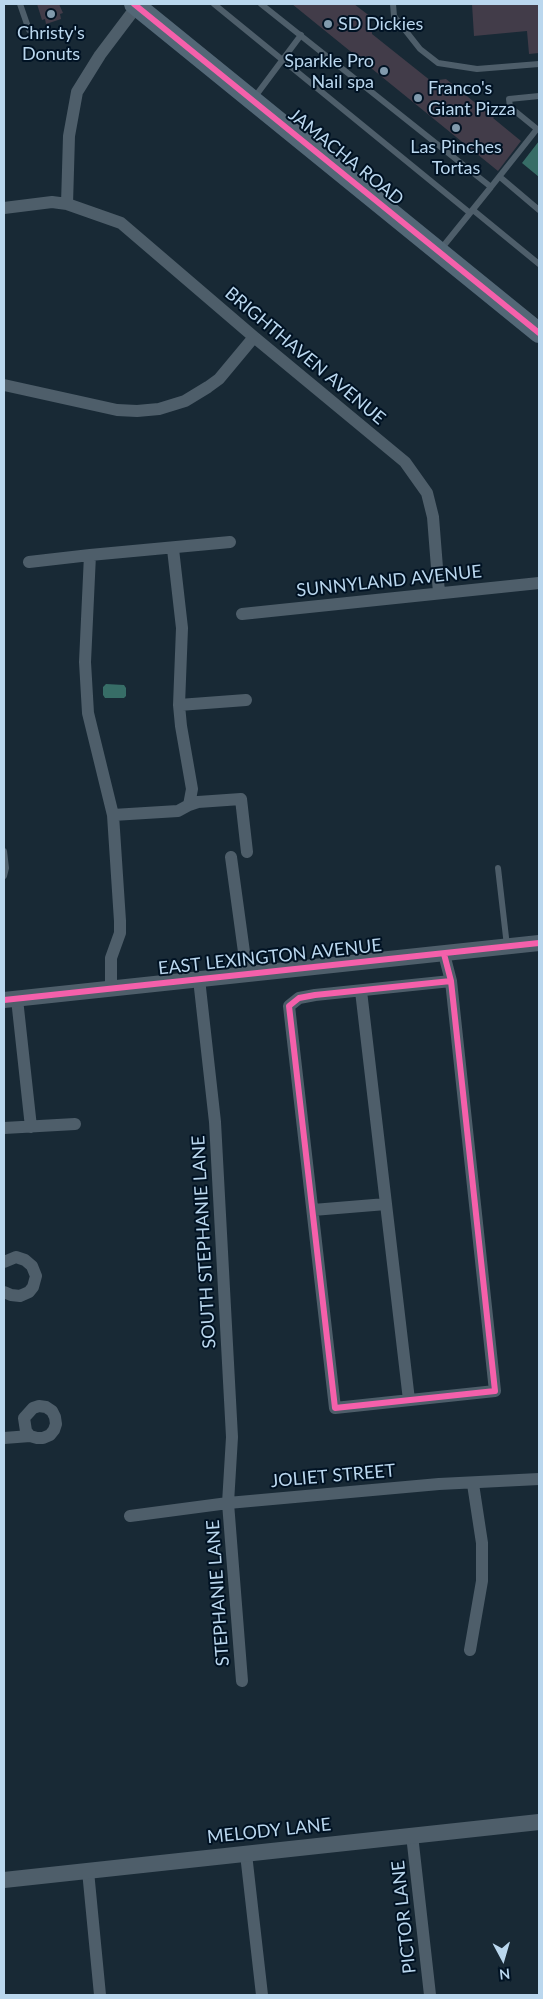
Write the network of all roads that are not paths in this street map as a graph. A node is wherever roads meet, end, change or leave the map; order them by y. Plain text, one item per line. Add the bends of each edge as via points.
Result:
1 (20, 4) edge
2 (214, 4) edge
3 (261, 4) edge
4 (392, 4) edge
5 (136, 5) edge
6 (29, 30) dead end
7 (301, 35) junction
8 (282, 60) junction
9 (539, 64) edge
10 (539, 96) edge
11 (252, 100) junction
12 (500, 177) junction
13 (491, 187) junction
14 (66, 204) junction
15 (4, 208) edge
16 (539, 210) edge
17 (471, 212) junction
18 (439, 252) junction
19 (539, 264) edge
20 (536, 328) edge
21 (254, 337) junction
22 (4, 385) edge
23 (230, 542) dead end
24 (173, 548) junction
25 (90, 555) junction
26 (28, 562) dead end
27 (539, 583) edge
28 (439, 593) junction
29 (242, 614) dead end
30 (246, 700) dead end
31 (179, 704) junction
32 (189, 805) junction
33 (113, 816) junction
34 (4, 851) edge
35 (247, 852) dead end
36 (231, 858) dead end
37 (498, 868) dead end
38 (4, 876) edge
39 (539, 943) edge
40 (507, 947) junction
41 (444, 954) junction
42 (247, 974) junction
43 (200, 979) junction
44 (451, 981) junction
45 (111, 988) junction
46 (361, 991) junction
47 (10, 1000) edge
48 (75, 1124) dead end
49 (31, 1127) junction
50 (4, 1128) edge
51 (386, 1204) junction
52 (313, 1210) junction
53 (4, 1262) edge
54 (4, 1292) edge
55 (408, 1400) junction
56 (30, 1436) dead end
57 (4, 1438) edge
58 (539, 1479) edge
59 (473, 1484) junction
60 (228, 1503) junction
61 (130, 1516) dead end
62 (470, 1650) dead end
63 (242, 1681) dead end
64 (539, 1822) edge
65 (412, 1836) junction
66 (246, 1854) junction
67 (88, 1871) junction
68 (4, 1880) edge
69 (100, 1995) edge
70 (262, 1995) edge
71 (430, 1995) edge

1 - 6 lane
2 - 8 lane
3 - 7 lane
4 - 9 lane via 394,16 420,49 438,63 478,69
5 - 11 main road, JAMACHA ROAD
5 - 14 street via 77,92 69,136
7 - 8 lane
7 - 13 lane
8 - 11 lane
8 - 17 lane
10 - 12 lane via 509,99 510,107 537,129
11 - 18 main road, JAMACHA ROAD
12 - 13 lane
12 - 16 lane
13 - 17 lane
14 - 15 street, BRIGHTHAVEN AVENUE via 52,202
14 - 21 street, BRIGHTHAVEN AVENUE via 120,223
17 - 18 lane
17 - 19 lane
18 - 20 main road, JAMACHA ROAD
21 - 22 street via 219,379 185,401 159,409 117,410
21 - 28 street, BRIGHTHAVEN AVENUE via 406,462 427,493
23 - 24 street
24 - 25 street
24 - 31 street via 182,628
25 - 26 street
25 - 33 street via 85,662 88,713
27 - 28 street, SUNNYLAND AVENUE
28 - 29 street, SUNNYLAND AVENUE
30 - 31 street
31 - 32 street via 192,789
32 - 33 street via 178,811
32 - 35 street via 241,799
33 - 45 street via 120,933 111,958
34 - 38 lane
36 - 42 street
37 - 40 lane
39 - 40 street, EAST LEXINGTON AVENUE
40 - 41 street, EAST LEXINGTON AVENUE
41 - 42 street, EAST LEXINGTON AVENUE
41 - 44 street
42 - 43 street, EAST LEXINGTON AVENUE
43 - 45 street, EAST LEXINGTON AVENUE
43 - 60 street, SOUTH STEPHANIE LANE via 216,1122 232,1437
44 - 46 street
44 - 55 street via 495,1391
45 - 47 street, EAST LEXINGTON AVENUE
46 - 51 street
46 - 52 street via 299,998 290,1006
47 - 49 street
48 - 49 street
49 - 50 street
51 - 52 street
51 - 55 street
52 - 55 street via 335,1408
53 - 54 street via 16,1258 25,1260 36,1276 29,1292 11,1296
56 - 57 street
58 - 59 street, JOLIET STREET
59 - 60 street, JOLIET STREET via 440,1484
59 - 62 street via 482,1543 482,1581
60 - 61 street, JOLIET STREET
60 - 63 street, STEPHANIE LANE
64 - 65 street, MELODY LANE
65 - 66 street, MELODY LANE
65 - 71 street, PICTOR LANE
66 - 67 street, MELODY LANE
66 - 70 street
67 - 68 street, MELODY LANE
67 - 69 street

